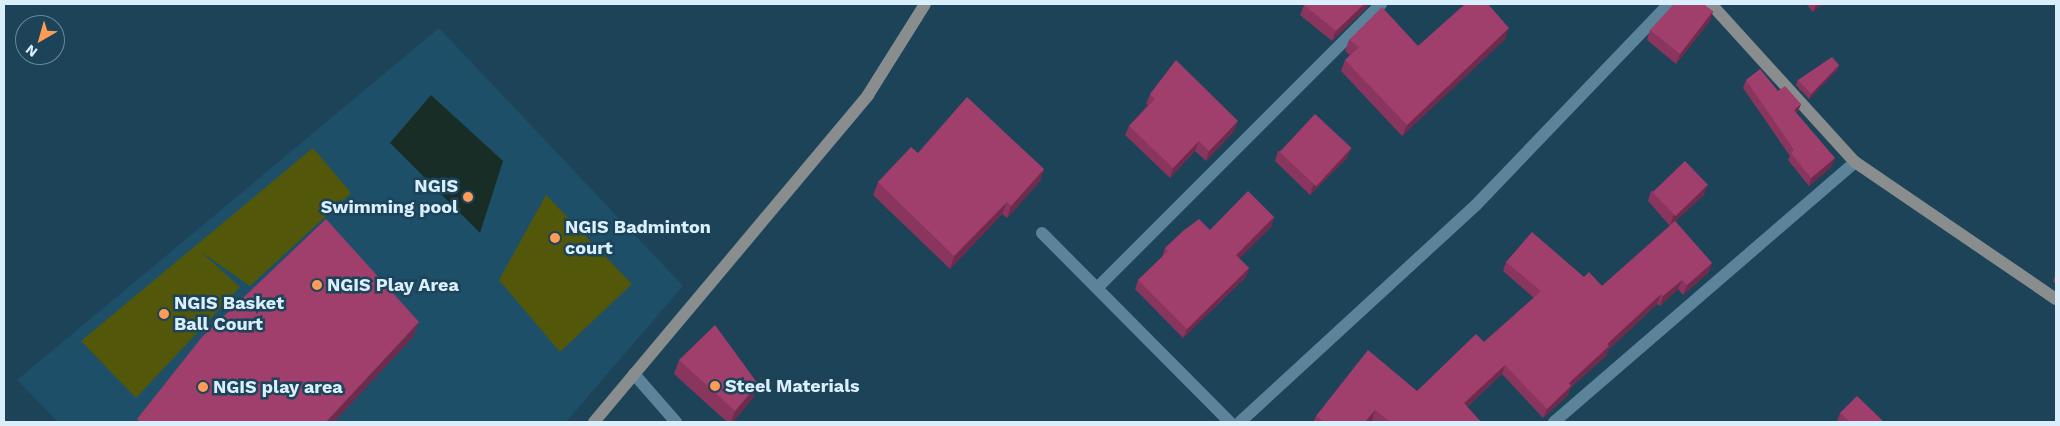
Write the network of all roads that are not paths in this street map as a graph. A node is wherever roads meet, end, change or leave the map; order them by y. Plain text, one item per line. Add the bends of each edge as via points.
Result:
1 (925, 4) edge
2 (1381, 4) edge
3 (1669, 4) edge
4 (1711, 4) edge
5 (1855, 162) junction
6 (1042, 233) dead end
7 (1097, 288) junction
8 (2056, 299) edge
9 (634, 374) junction
10 (594, 422) edge
11 (676, 422) edge
12 (1230, 422) edge
13 (1240, 422) edge
14 (1554, 422) edge

1 - 9 street via 868,95
2 - 7 street
3 - 13 street via 1476,205
4 - 5 street
5 - 8 street
5 - 14 street
6 - 7 street
7 - 12 street
9 - 10 street
9 - 11 street

